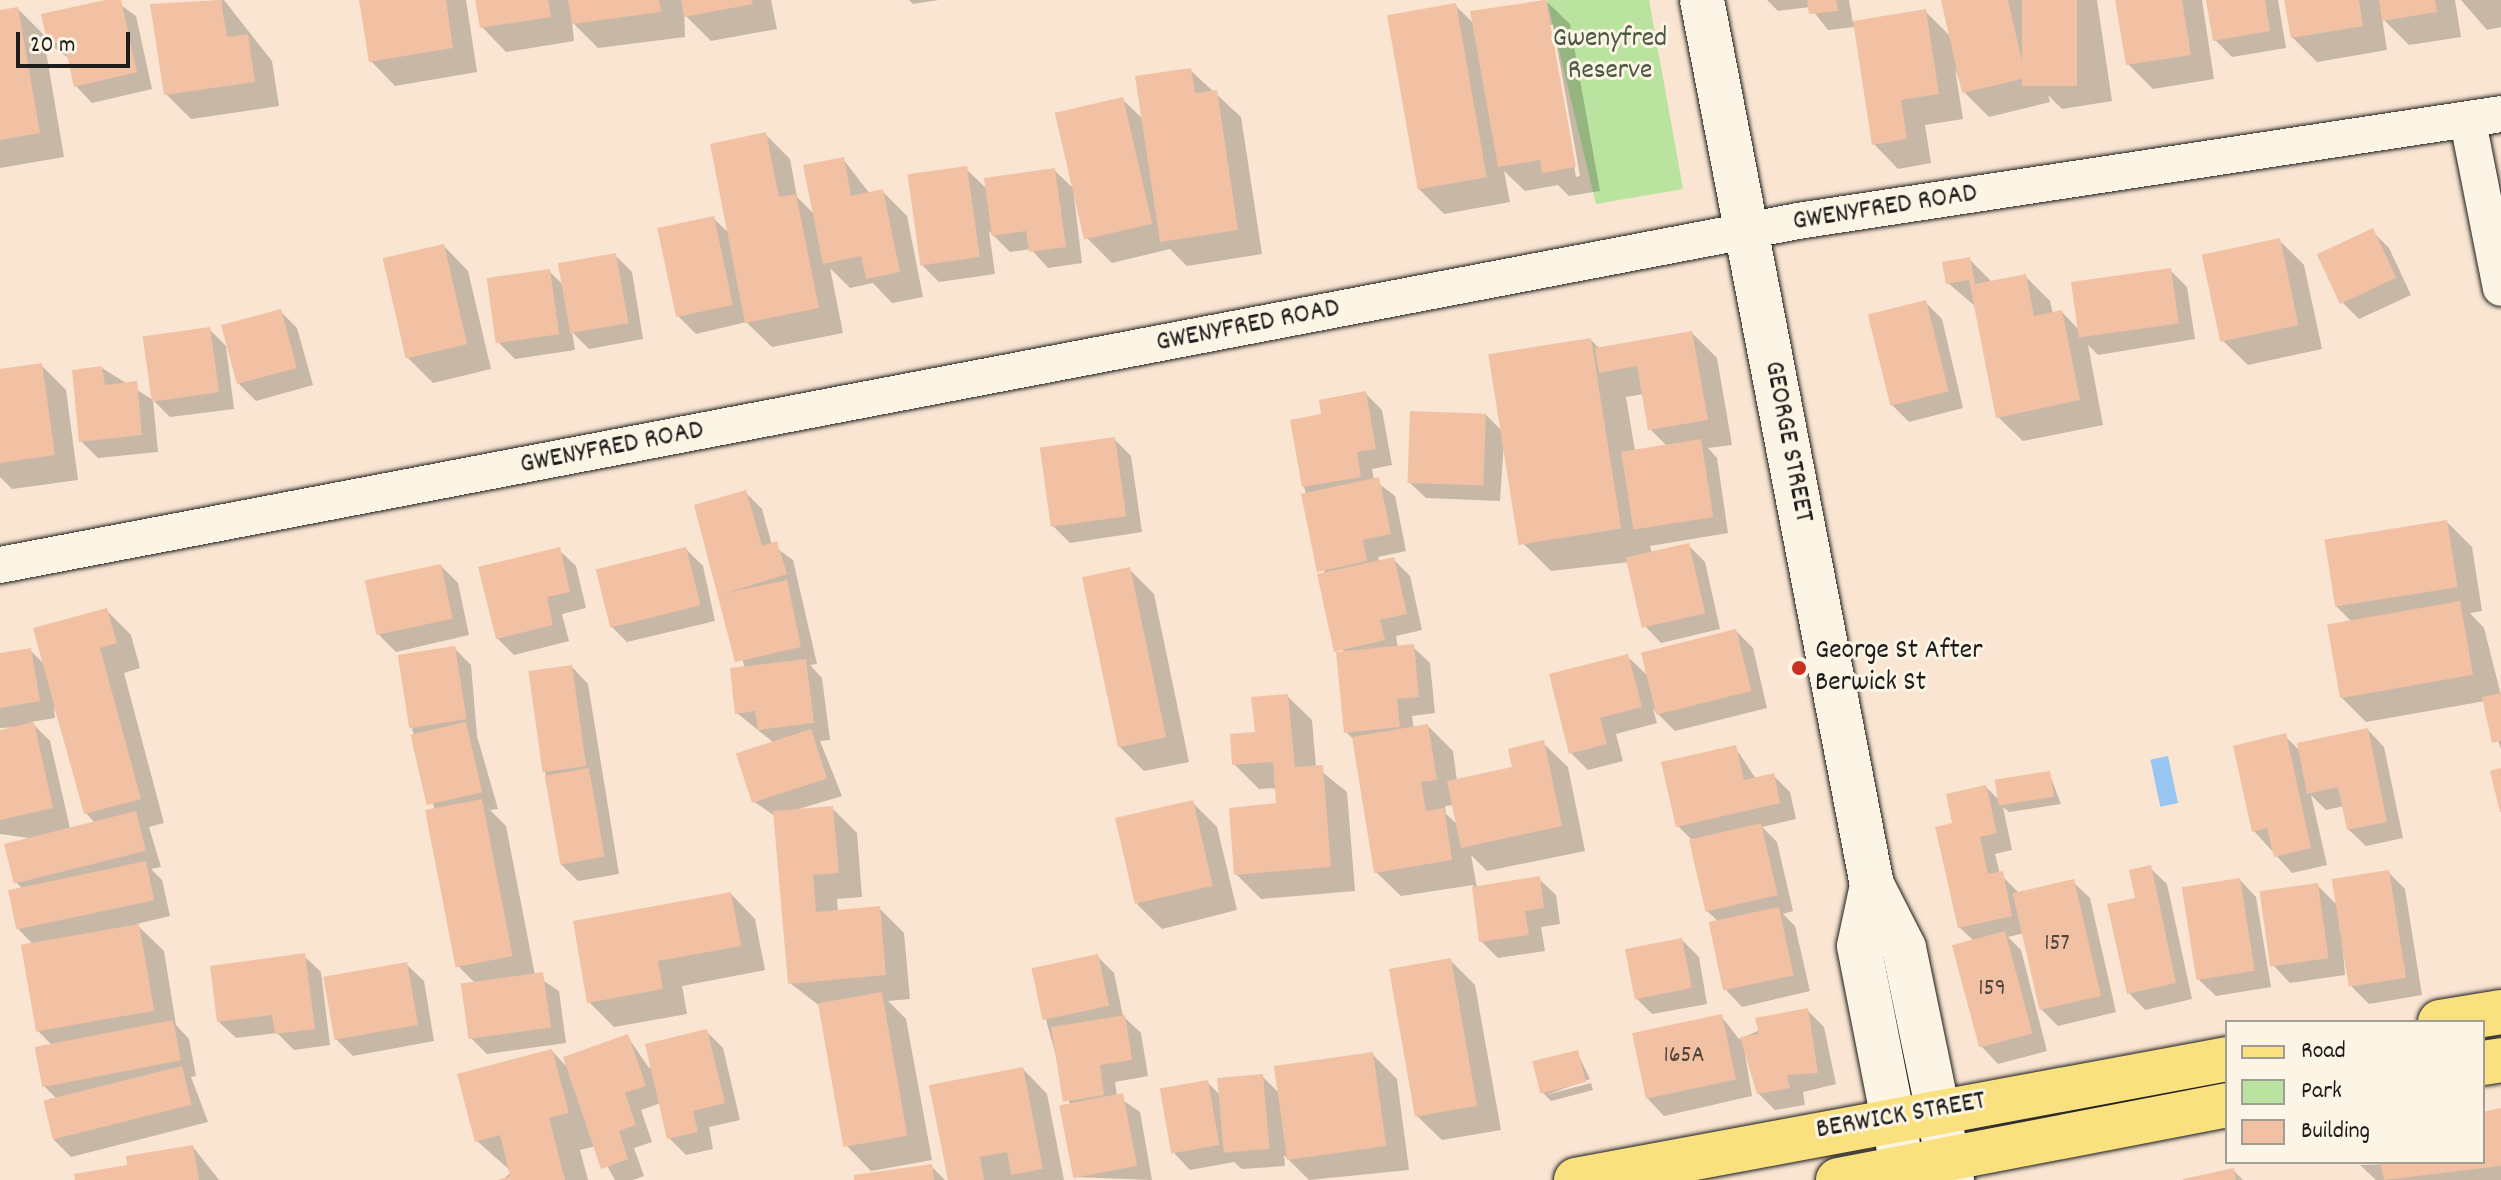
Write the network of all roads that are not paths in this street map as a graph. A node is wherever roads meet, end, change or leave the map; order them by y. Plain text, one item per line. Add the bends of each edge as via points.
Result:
1 (1702, 0) edge
2 (2484, 118) edge
3 (1748, 232) junction
4 (2501, 288) edge
5 (0, 565) edge
6 (1872, 885) junction
7 (2501, 1012) edge
8 (2452, 1020) edge
9 (2225, 1059) edge
10 (2225, 1105) edge
11 (1940, 1109) junction
12 (1893, 1118) junction
13 (1950, 1170) edge
14 (1904, 1174) edge
15 (1576, 1180) edge
16 (1838, 1180) edge

1 - 3 main road, GEORGE STREET
2 - 3 street, GWENYFRED ROAD
2 - 4 street
3 - 5 street, GWENYFRED ROAD
3 - 6 main road, GEORGE STREET
6 - 11 main road, GEORGE STREET via 1904,948
6 - 12 main road, GEORGE STREET via 1859,946
7 - 8 main road
9 - 11 main road, BERWICK STREET
10 - 13 main road, BERWICK STREET
11 - 12 main road, BERWICK STREET
11 - 13 main road, GEORGE STREET
12 - 14 main road, GEORGE STREET
12 - 15 main road, BERWICK STREET
13 - 14 main road, BERWICK STREET
14 - 16 main road, BERWICK STREET

